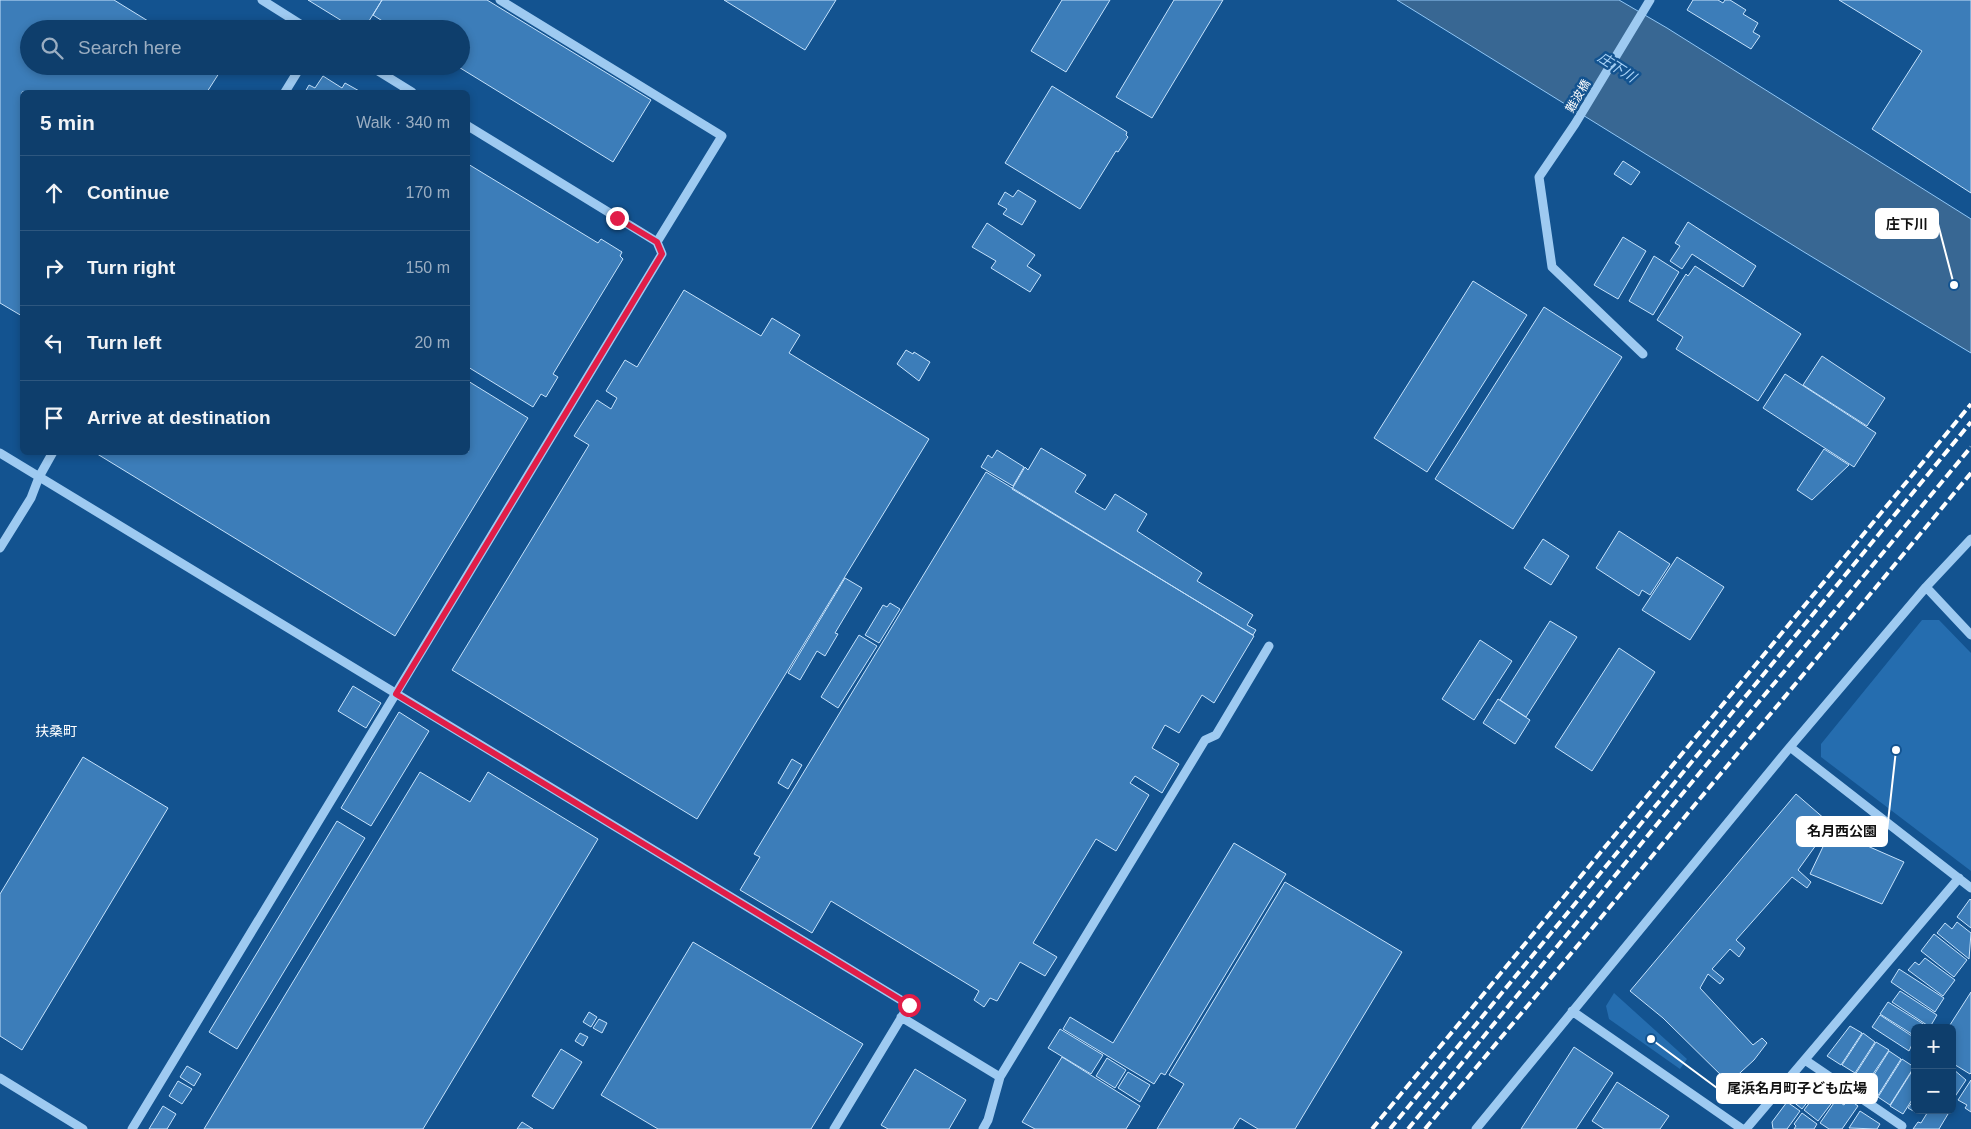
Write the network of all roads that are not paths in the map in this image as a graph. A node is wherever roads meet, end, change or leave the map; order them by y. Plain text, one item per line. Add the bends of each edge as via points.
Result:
1 (262, 0) edge
2 (500, 0) edge
3 (1649, 2) edge
4 (294, 20) edge
5 (296, 75) edge
6 (385, 75) edge
7 (287, 90) edge
8 (409, 90) edge
9 (470, 127) edge
10 (657, 242) junction
11 (1643, 354) dead end
12 (0, 453) edge
13 (51, 455) edge
14 (39, 477) junction
15 (1971, 539) edge
16 (0, 548) edge
17 (1926, 587) junction
18 (1971, 635) edge
19 (1269, 646) dead end
20 (396, 694) junction
21 (1790, 747) junction
22 (1959, 878) junction
23 (1971, 888) edge
24 (1572, 1011) junction
25 (901, 1017) junction
26 (1805, 1060) junction
27 (1000, 1077) junction
28 (0, 1078) edge
29 (1902, 1126) dead end
30 (986, 1128) edge
31 (83, 1129) edge
32 (132, 1129) edge
33 (834, 1129) edge
34 (1476, 1129) edge
35 (1742, 1129) edge
36 (1746, 1129) edge

1 - 4 street
2 - 10 street via 722,136
3 - 11 street, 難波橋 via 1539,177 1552,267
5 - 7 street
6 - 8 street
9 - 10 street
10 - 20 street via 662,254
12 - 14 street
13 - 14 street
14 - 16 street via 31,498
14 - 20 street
15 - 17 street
17 - 18 street
17 - 21 street
19 - 27 street via 1216,735 1205,740
20 - 25 street via 909,1005
20 - 32 street
21 - 22 street
21 - 24 street
22 - 23 street
22 - 26 street
24 - 34 street
24 - 35 street
25 - 27 street
25 - 33 street
26 - 29 street
26 - 36 street
27 - 30 street
28 - 31 street

